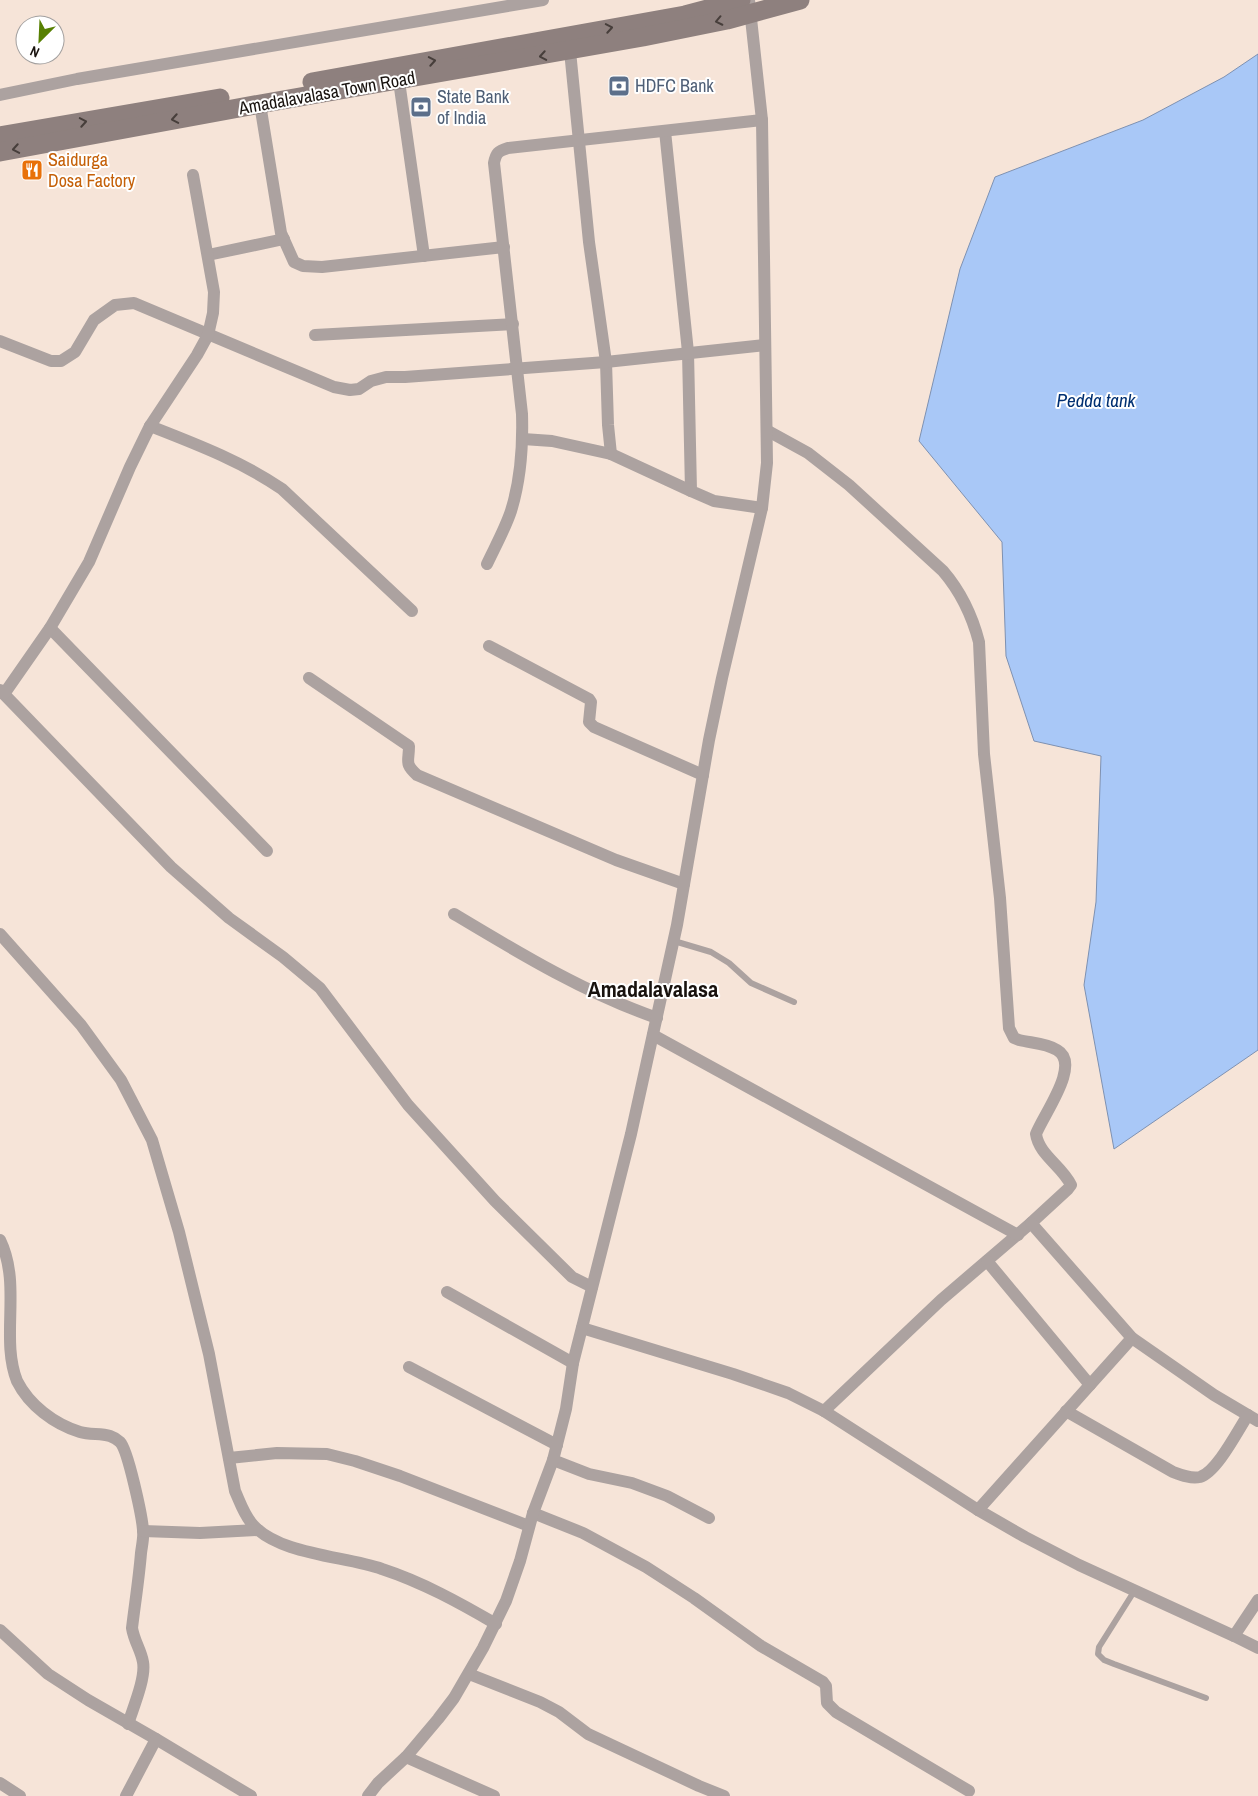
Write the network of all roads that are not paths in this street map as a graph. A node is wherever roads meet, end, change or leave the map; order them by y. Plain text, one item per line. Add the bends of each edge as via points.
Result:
1 (543, 0) edge
2 (800, 0) edge
3 (740, 3) edge
4 (570, 51) junction
5 (399, 81) junction
6 (0, 95) edge
7 (260, 104) junction
8 (762, 120) junction
9 (665, 131) junction
10 (0, 136) edge
11 (579, 140) junction
12 (0, 152) edge
13 (192, 175) dead end
14 (284, 239) junction
15 (504, 247) junction
16 (208, 255) junction
17 (424, 256) junction
18 (513, 324) junction
19 (208, 335) junction
20 (315, 335) dead end
21 (0, 341) edge
22 (765, 345) junction
23 (688, 352) junction
24 (606, 362) junction
25 (518, 369) junction
26 (150, 426) junction
27 (768, 431) junction
28 (523, 439) junction
29 (611, 454) junction
30 (691, 491) junction
31 (762, 508) junction
32 (487, 564) dead end
33 (412, 611) dead end
34 (50, 628) junction
35 (489, 646) dead end
36 (309, 678) dead end
37 (2, 692) edge
38 (703, 775) junction
39 (267, 851) dead end
40 (684, 884) junction
41 (454, 914) dead end
42 (0, 934) edge
43 (674, 941) junction
44 (794, 1002) dead end
45 (657, 1018) junction
46 (653, 1035) junction
47 (1032, 1223) junction
48 (1018, 1234) junction
49 (0, 1240) edge
50 (987, 1260) junction
51 (592, 1287) junction
52 (447, 1292) dead end
53 (582, 1328) junction
54 (1132, 1338) junction
55 (573, 1363) junction
56 (409, 1367) dead end
57 (1090, 1385) junction
58 (824, 1411) junction
59 (1066, 1412) junction
60 (1253, 1418) edge
61 (557, 1445) junction
62 (229, 1458) junction
63 (554, 1460) junction
64 (978, 1510) junction
65 (533, 1513) junction
66 (709, 1518) dead end
67 (529, 1526) junction
68 (258, 1530) junction
69 (143, 1531) junction
70 (1134, 1590) junction
71 (1258, 1600) edge
72 (496, 1624) junction
73 (0, 1630) edge
74 (1234, 1636) junction
75 (1258, 1648) edge
76 (469, 1674) junction
77 (1206, 1698) dead end
78 (128, 1724) junction
79 (156, 1739) junction
80 (406, 1757) junction
81 (0, 1783) edge
82 (969, 1791) dead end
83 (128, 1792) edge
84 (20, 1796) edge
85 (141, 1796) edge
86 (251, 1796) edge
87 (368, 1796) edge
88 (494, 1796) edge
89 (724, 1796) edge

1 - 6 street
2 - 3 main road, Amadalavalasa Town Road
3 -> 4 main road, Amadalavalasa Town Road via 643,38
3 - 8 street
10 -> 3 main road, Amadalavalasa Town Road
4 -> 5 main road, Amadalavalasa Town Road
4 - 11 street
5 - 7 main road, Amadalavalasa Town Road
5 - 17 street
7 -> 12 main road, Amadalavalasa Town Road
7 - 14 street
8 - 9 street
8 - 22 street
9 - 11 street
9 - 23 street
11 - 15 street via 508,148 496,154 494,163
11 - 24 street
13 - 16 street
14 - 16 street
14 - 17 street via 294,262 303,266 322,267
15 - 17 street
15 - 18 street
16 - 19 street via 214,292
18 - 20 street
18 - 25 street
19 - 21 street via 134,303 124,303 115,305 94,320 75,352 61,361 51,361
19 - 25 street via 334,387 350,390 386,377
19 - 26 street
22 - 23 street
22 - 27 street
23 - 24 street
23 - 30 street
24 - 25 street
24 - 29 street
25 - 28 street
26 - 33 street via 222,454 282,488
26 - 34 street via 89,562
27 - 31 street
27 - 47 street via 808,453 850,485 918,546 956,586 975,627 1009,1028 1014,1038 1052,1047 1064,1055 1066,1061 1060,1086 1036,1134 1041,1148 1071,1184
28 - 29 street via 552,441
28 - 32 street via 518,484
29 - 30 street
30 - 31 street via 714,501
31 - 38 street
34 - 37 street
34 - 39 street
35 - 38 street via 589,698 588,718 594,727
36 - 40 street via 409,746 406,762 417,775 616,860
37 - 51 street via 171,867 229,918 283,956 320,988 408,1105 481,1186 572,1277
38 - 40 street
40 - 43 street
41 - 45 street via 582,986
42 - 62 street via 81,1025 121,1080 152,1140 209,1354
43 - 44 lane via 711,952 751,983
43 - 45 street
45 - 46 street
46 - 48 street
46 - 51 street
47 - 48 street
47 - 54 street
48 - 50 street
49 - 69 street via 9,1266 7,1347 17,1382 30,1401 64,1426 82,1433 111,1436 121,1443
50 - 57 street
50 - 58 street
51 - 53 street
52 - 55 street
53 - 55 street
53 - 58 street via 733,1374 788,1393
54 - 57 street
54 - 60 street
55 - 61 street
56 - 61 street
57 - 59 street
58 - 64 street
59 - 60 street via 1173,1472 1198,1478 1207,1474
59 - 64 street
61 - 63 street
62 - 67 street via 277,1453 328,1454 400,1476
62 - 68 street via 235,1491
63 - 65 street
63 - 66 street via 589,1474 632,1483 667,1496
64 - 70 street via 1079,1565
65 - 67 street
65 - 82 street via 583,1533 646,1567 761,1646 823,1682 828,1704 836,1712
67 - 72 street via 512,1585
68 - 69 street
68 - 72 street via 299,1550 381,1569 456,1600
69 - 78 street via 132,1628 134,1642 144,1663 143,1676
70 - 74 street
70 - 77 lane via 1099,1647 1098,1654 1104,1660
71 - 74 street
72 - 76 street
73 - 78 street via 48,1674
74 - 75 street
76 - 80 street via 454,1698
76 - 89 street via 540,1702 588,1734
78 - 79 street
79 - 83 street
79 - 86 street
80 - 87 street
80 - 88 street
81 - 84 street
83 - 85 street

